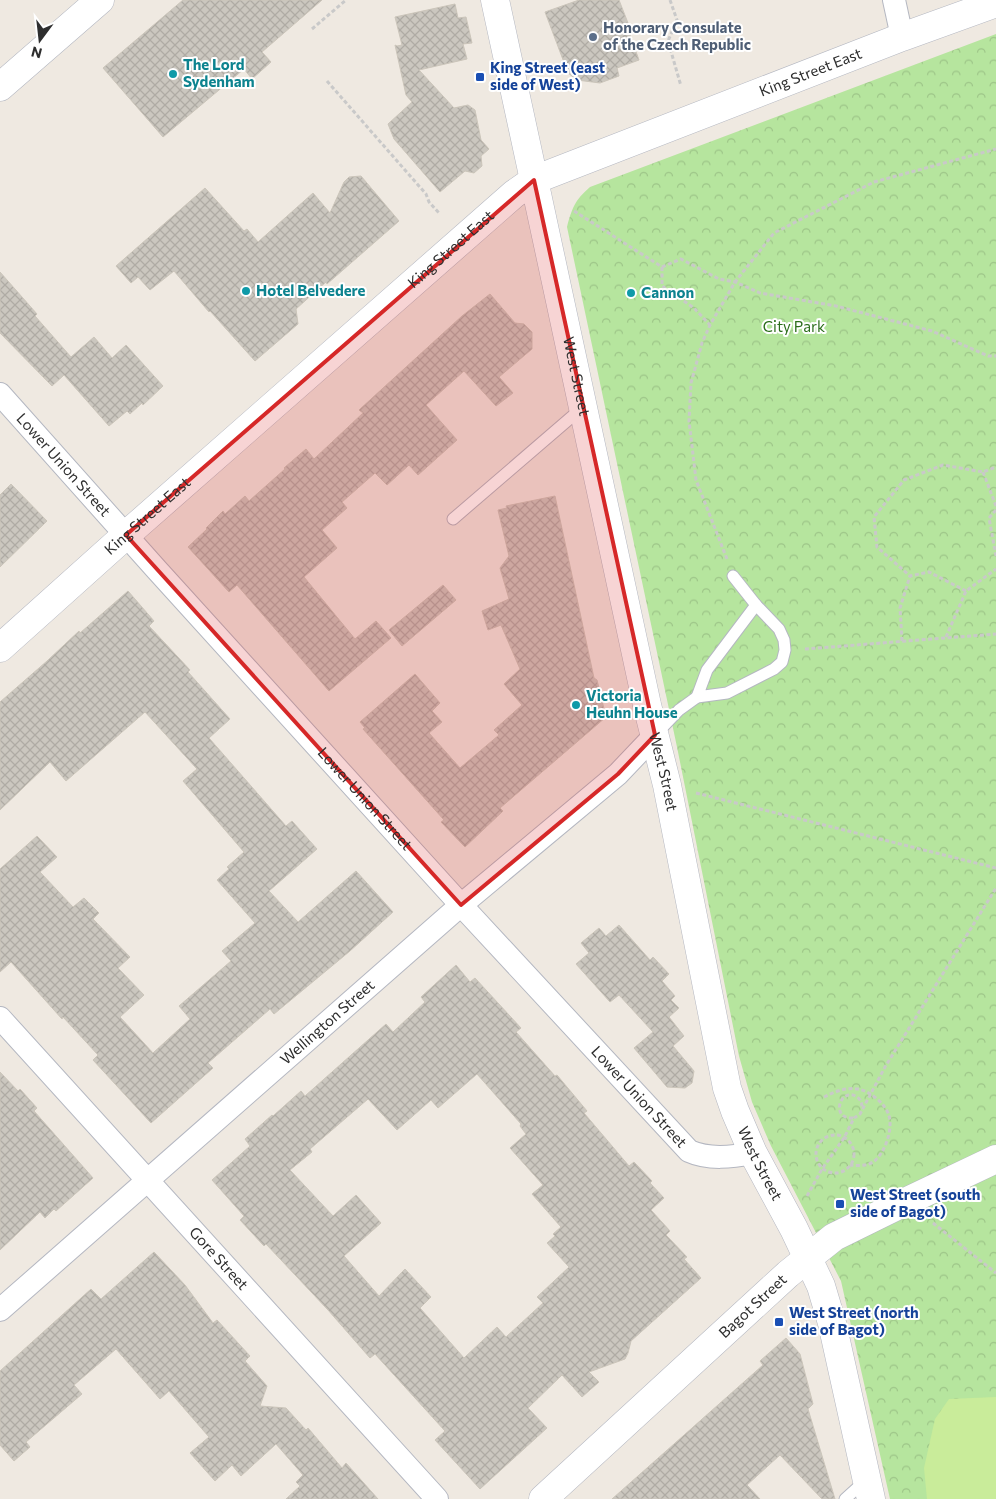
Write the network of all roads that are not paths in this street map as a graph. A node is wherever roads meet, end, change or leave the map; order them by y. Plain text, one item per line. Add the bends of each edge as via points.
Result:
1 (100, 0) edge
2 (495, 0) edge
3 (894, 0) edge
4 (996, 3) edge
5 (902, 37) junction
6 (0, 87) edge
7 (534, 180) junction
8 (0, 394) edge
9 (584, 407) junction
10 (453, 519) dead end
11 (126, 535) junction
12 (733, 576) road end
13 (756, 605) junction
14 (0, 648) edge
15 (697, 697) junction
16 (655, 735) junction
17 (461, 905) junction
18 (0, 1018) edge
19 (753, 1153) junction
20 (996, 1159) edge
21 (147, 1180) junction
22 (808, 1258) junction
23 (0, 1310) edge
24 (869, 1489) edge
25 (437, 1499) edge
26 (542, 1499) edge
27 (845, 1499) edge

1 - 6 street
2 - 7 street, West Street
3 - 5 street
4 - 5 street, King Street East
5 - 7 street, King Street East
7 - 9 street, West Street
7 - 11 street, King Street East via 514,194
8 - 11 street, Lower Union Street
9 - 10 lane
9 - 16 street, West Street
11 - 14 street, King Street East
11 - 17 street, Lower Union Street
12 - 13 lane
13 - 15 lane via 706,670
13 - 15 lane via 779,629 786,650 782,662 726,693
15 - 16 lane
16 - 17 street, Wellington Street via 618,774
16 - 19 street, West Street via 721,1063 735,1111
17 - 19 street, Lower Union Street via 689,1151 727,1158
17 - 21 street, Wellington Street
18 - 21 street, Gore Street
19 - 22 street, West Street
20 - 22 street, Bagot Street via 834,1237
21 - 23 street, Wellington Street
21 - 25 street, Gore Street
22 - 24 street, West Street via 832,1323
22 - 26 street, Bagot Street
24 - 27 lane

